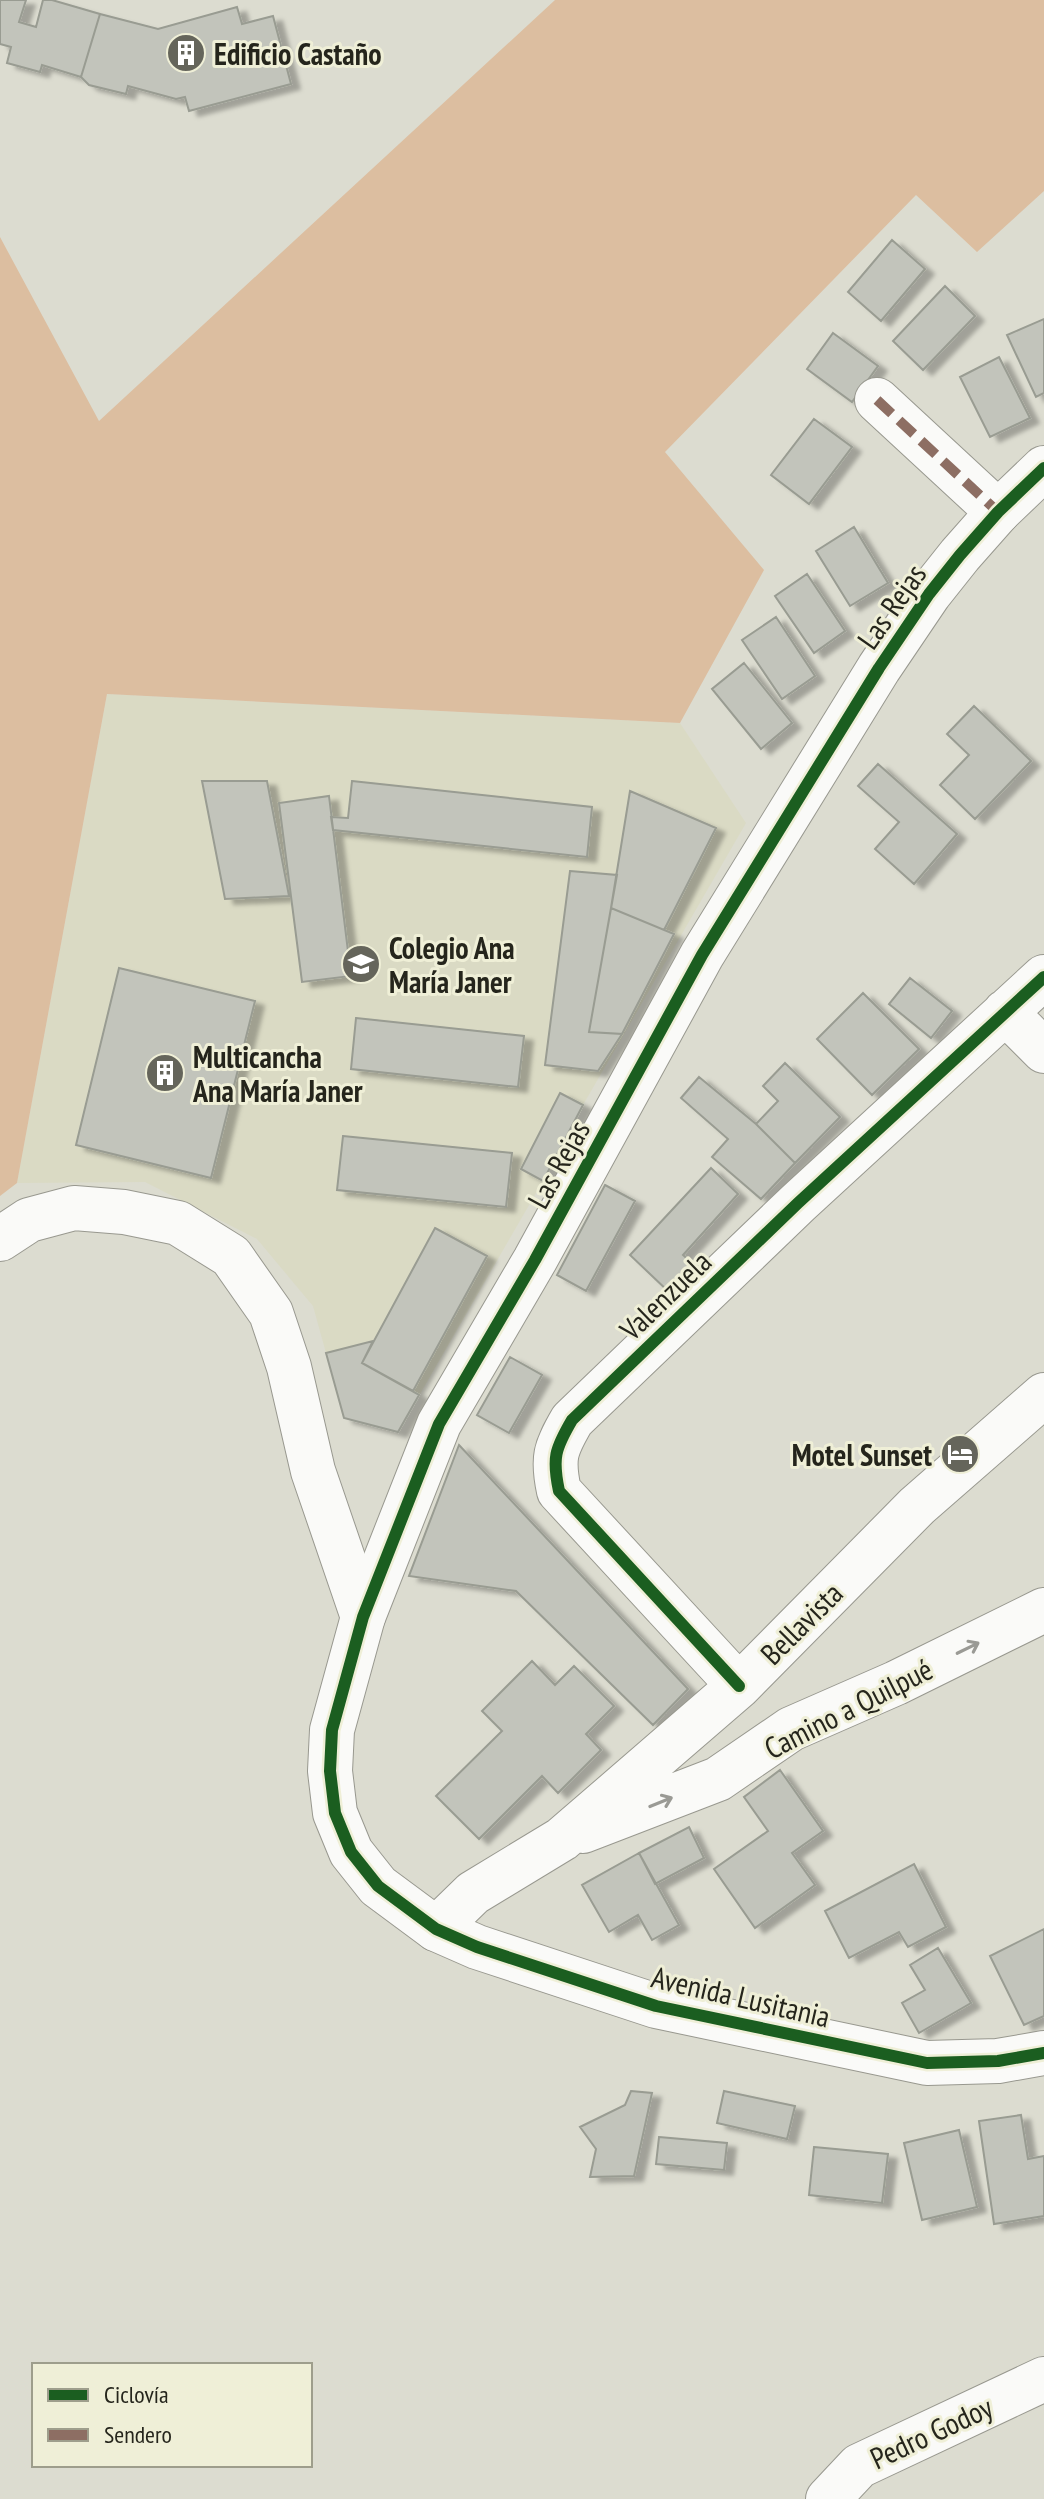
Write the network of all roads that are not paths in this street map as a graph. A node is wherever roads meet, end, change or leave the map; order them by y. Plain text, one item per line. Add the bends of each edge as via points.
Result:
1 (877, 400) dead end
2 (1044, 468) edge
3 (998, 512) junction
4 (1044, 977) edge
5 (1005, 1012) junction
6 (1044, 1051) edge
7 (0, 1239) edge
8 (1044, 1395) edge
9 (1044, 1610) edge
10 (363, 1617) junction
11 (739, 1686) junction
12 (562, 1839) junction
13 (436, 1929) junction
14 (1044, 2053) edge
15 (1044, 2379) edge
16 (828, 2499) edge

1 - 3 street
2 - 3 street, Las Rejas
3 - 10 street, Las Rejas via 929,594 879,668 702,955 439,1424
4 - 5 street, Valenzuela
5 - 6 street
5 - 11 street, Valenzuela via 583,1409 560,1441 553,1466 559,1491
7 - 10 street via 29,1220 74,1208 178,1223 231,1256 271,1313 313,1471
8 - 11 street, Bellavista via 917,1506
12 -> 9 street, Camino a Quilpué via 718,1779 791,1729
10 - 13 street, Las Rejas via 332,1730 335,1813 351,1852 378,1886
11 - 12 street, Bellavista
12 - 13 street, Bellavista via 473,1893
13 - 14 street, Avenida Lusitania via 590,1986 741,2026 927,2063 998,2061
15 - 16 street, Pedro Godoy via 859,2466

